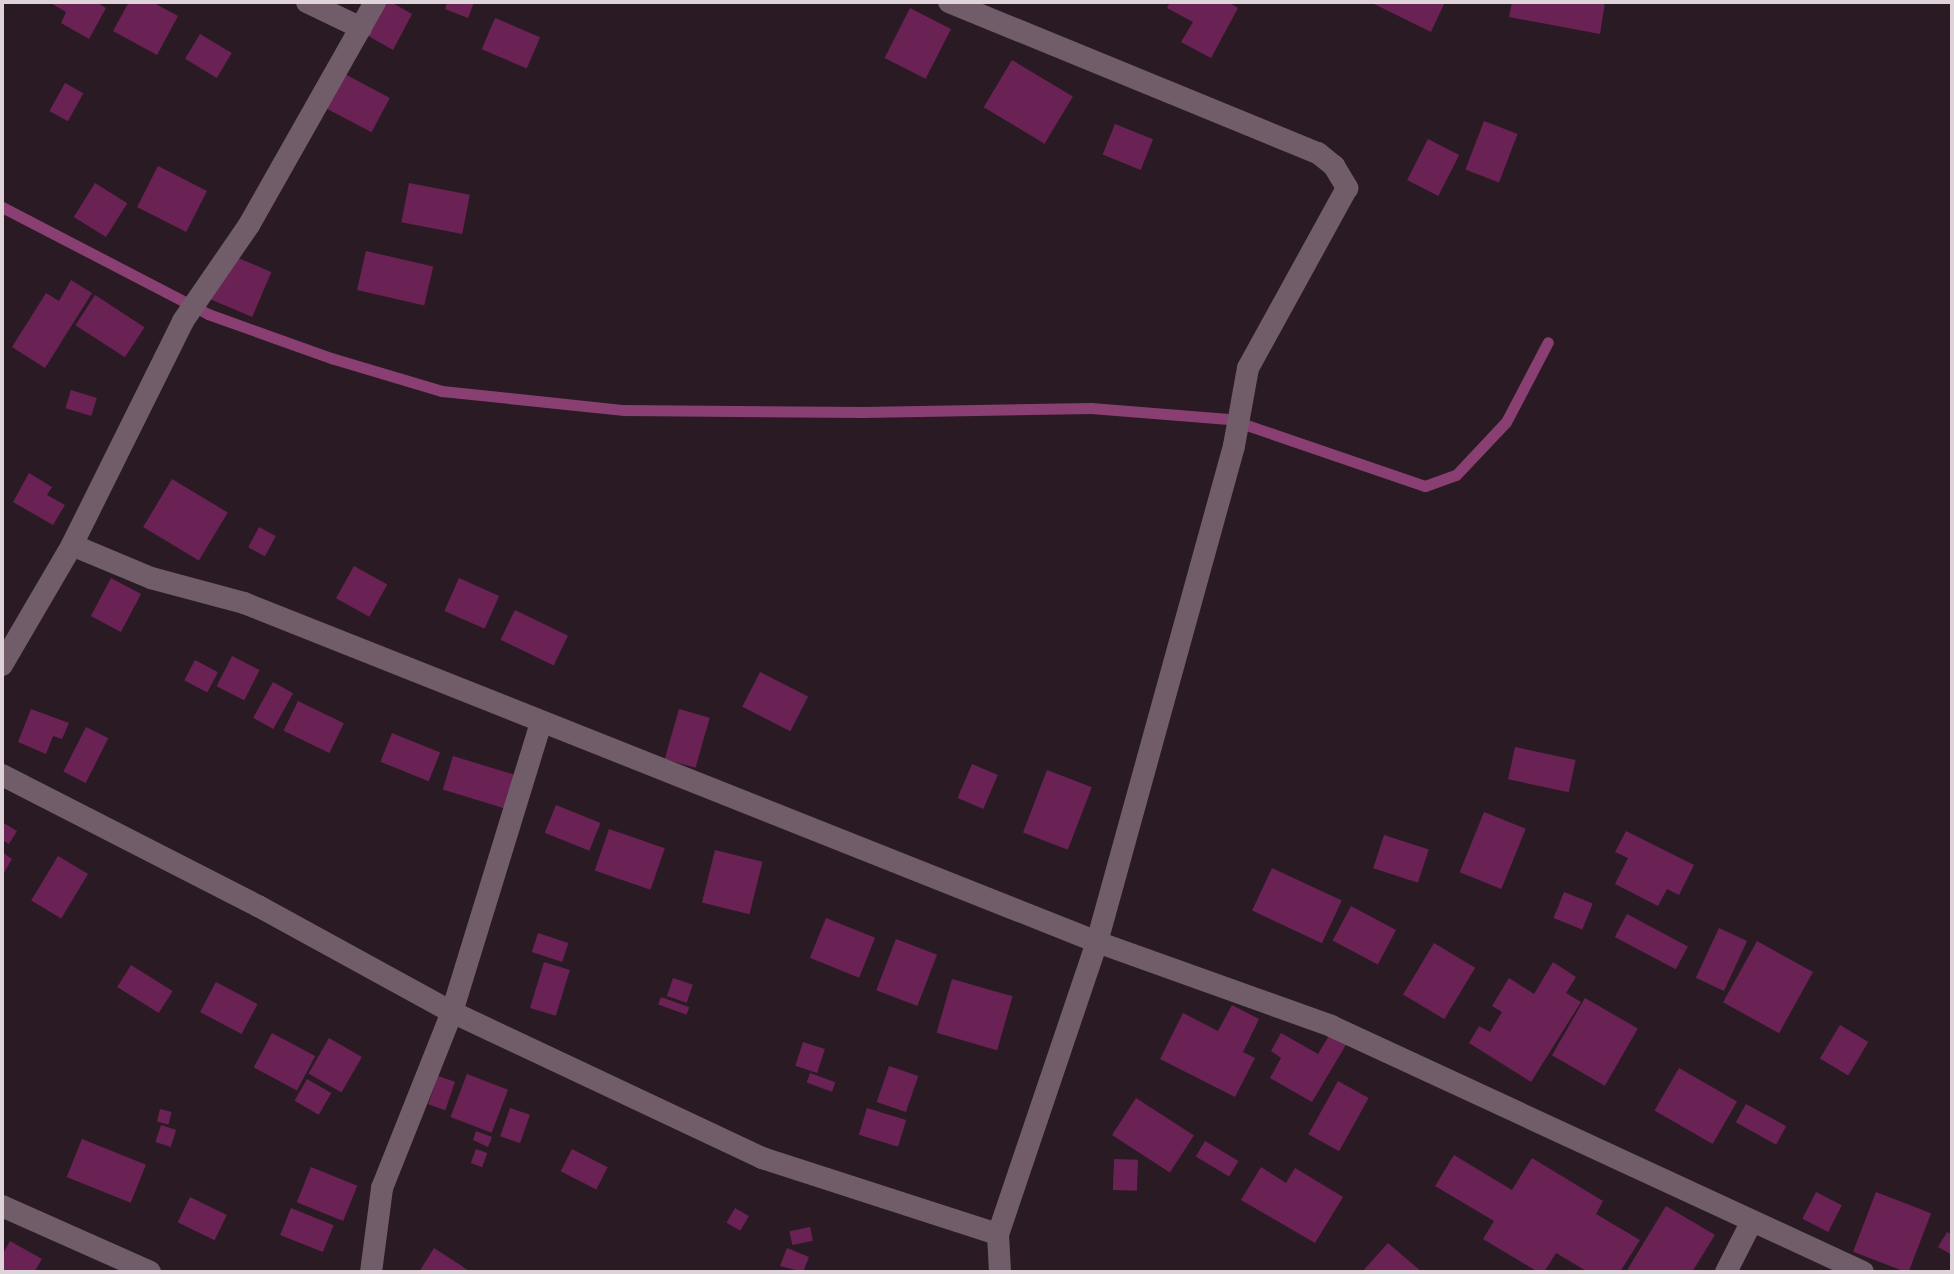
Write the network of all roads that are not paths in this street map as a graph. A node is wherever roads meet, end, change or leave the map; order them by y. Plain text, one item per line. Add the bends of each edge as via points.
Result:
1 (307, 2) edge
2 (375, 2) edge
3 (949, 2) edge
4 (361, 28) junction
5 (72, 545) junction
6 (2, 665) edge
7 (541, 722) junction
8 (2, 775) edge
9 (1097, 942) junction
10 (452, 1012) junction
11 (2, 1206) edge
12 (1751, 1223) junction
13 (998, 1234) junction
14 (150, 1272) edge
15 (371, 1272) edge
16 (1000, 1272) edge
17 (1726, 1272) edge
18 (1863, 1272) edge

1 - 4 street
2 - 4 street
3 - 9 street via 1318,153 1334,166 1347,188 1248,368 1234,446
4 - 5 street via 249,225 183,321
5 - 6 street
5 - 7 street via 151,578 244,603
7 - 9 street
7 - 10 street
8 - 10 street
9 - 12 street via 1331,1026
9 - 13 street
10 - 13 street via 762,1158
10 - 15 street via 382,1188
11 - 14 street
12 - 17 street
12 - 18 street
13 - 16 street

